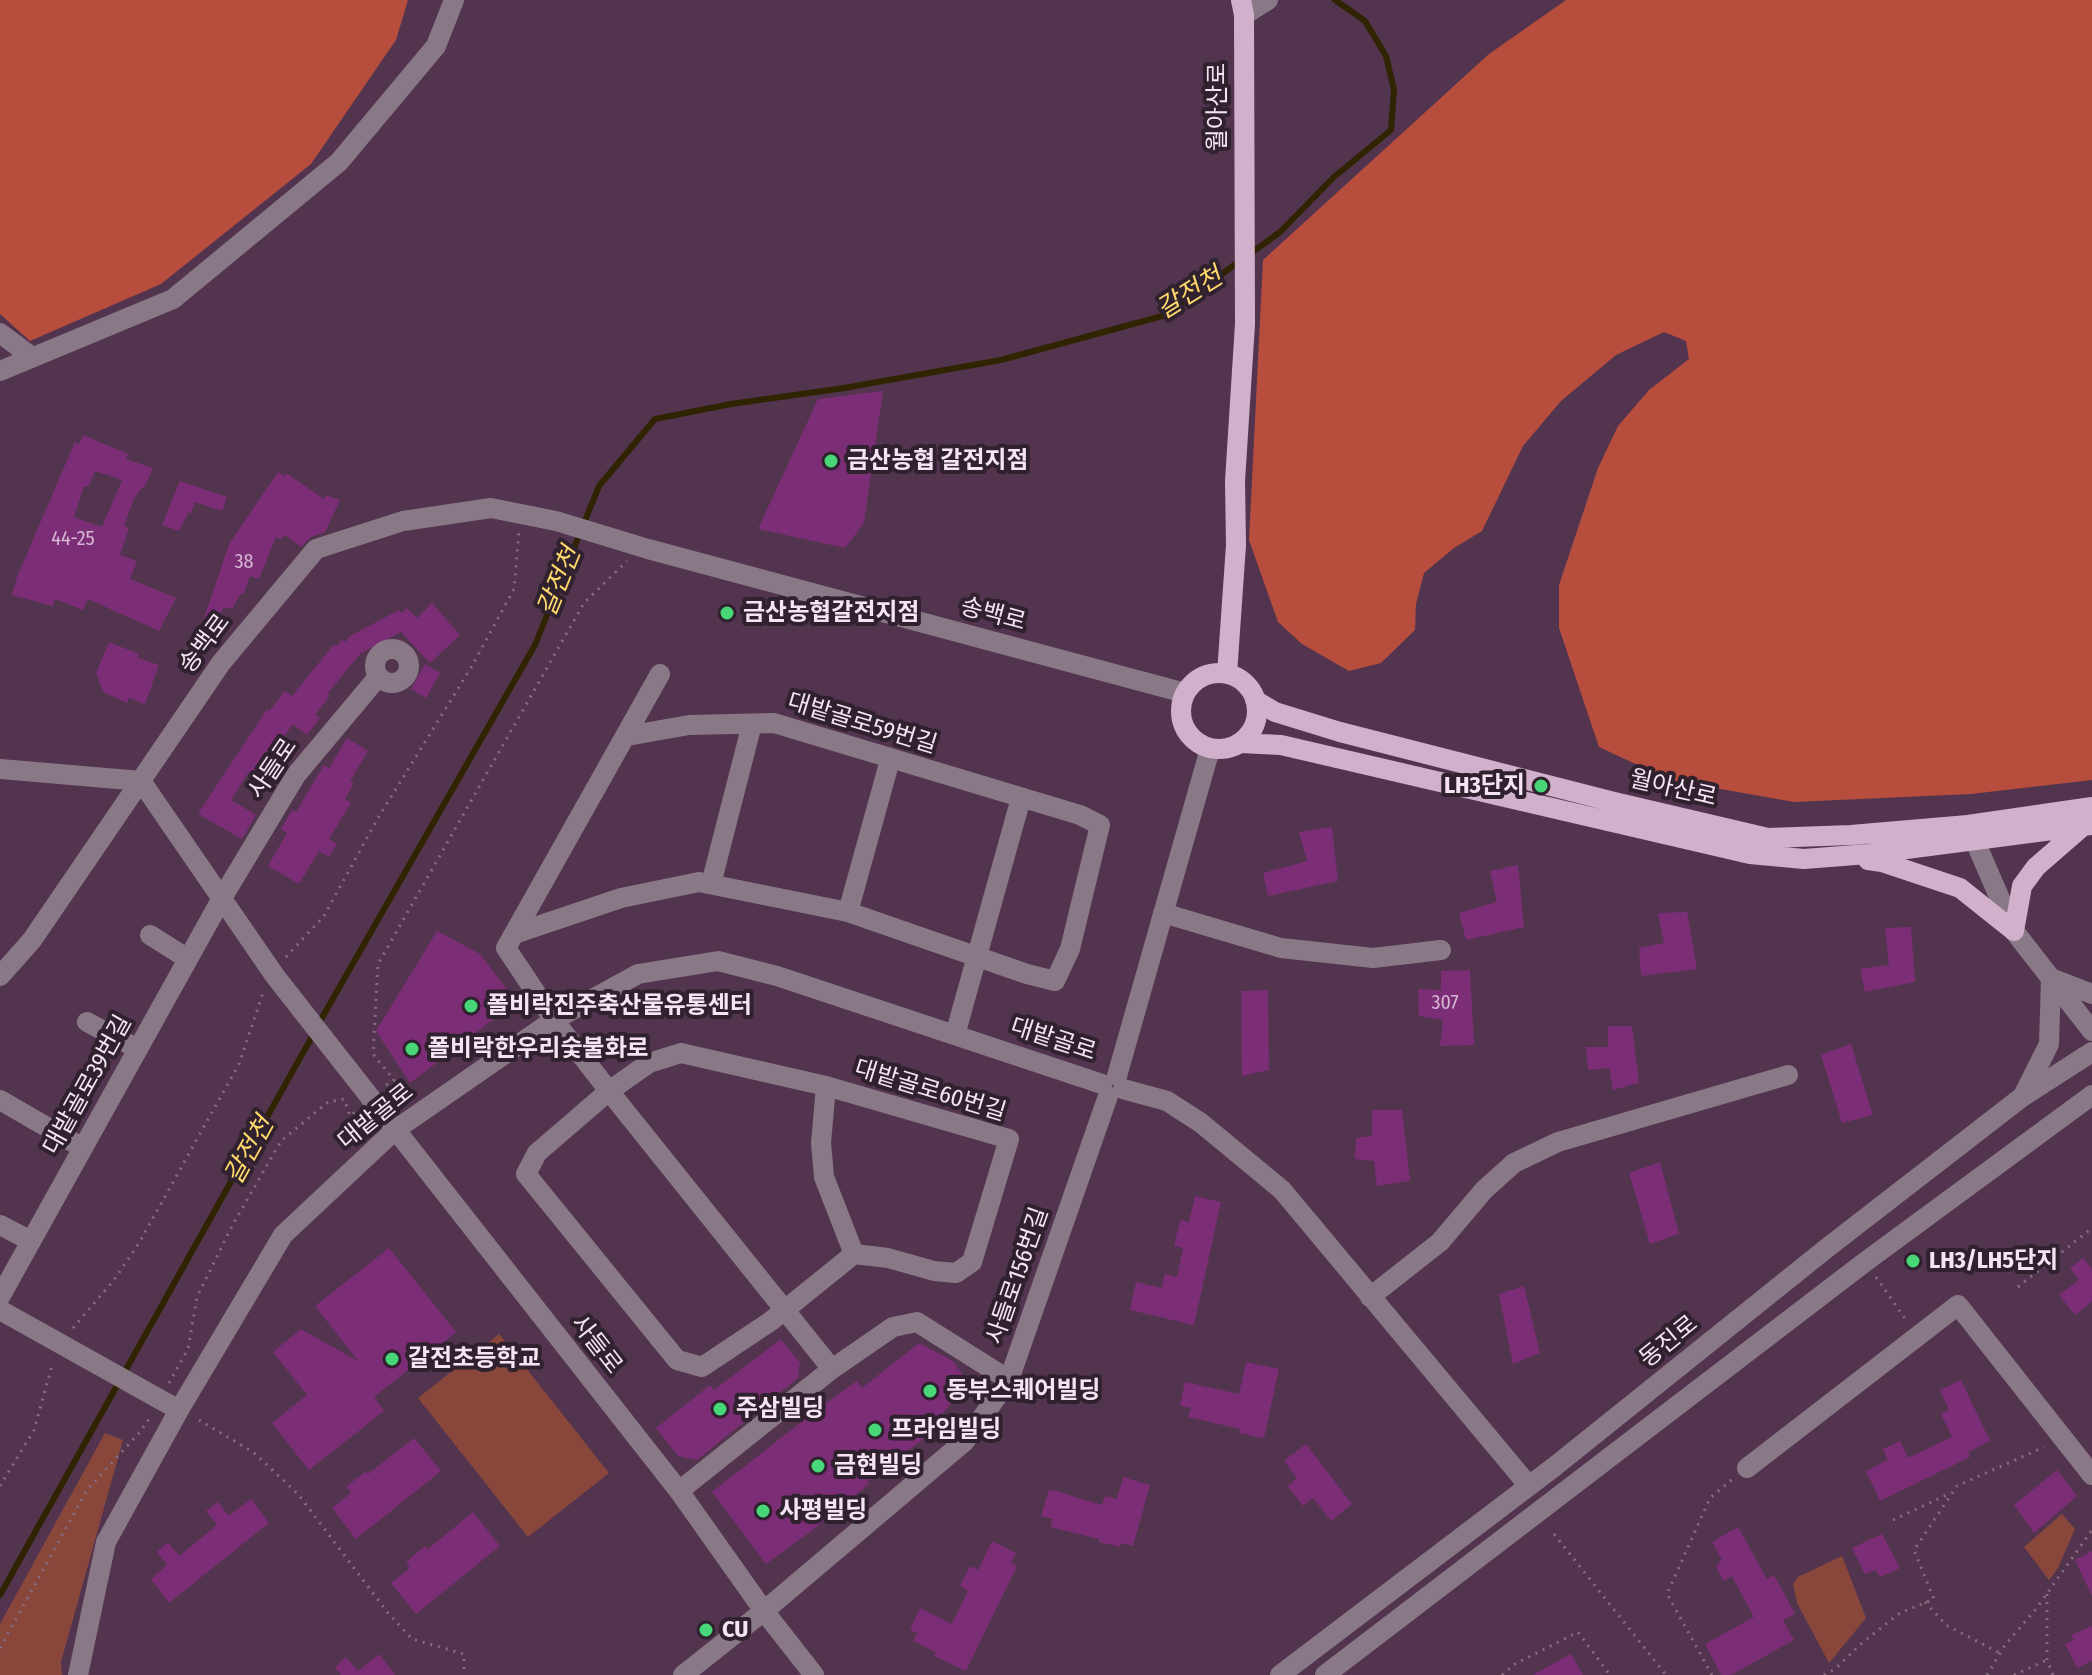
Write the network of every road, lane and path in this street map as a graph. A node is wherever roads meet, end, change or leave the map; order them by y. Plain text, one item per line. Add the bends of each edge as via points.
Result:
1 (454, 0) edge
2 (1268, 0) edge
3 (1242, 8) edge
4 (0, 333) edge
5 (32, 357) junction
6 (0, 371) edge
7 (519, 532) dead end
8 (639, 554) junction
9 (660, 674) dead end
10 (1227, 674) junction
11 (378, 677) dead end
12 (1185, 693) junction
13 (1255, 700) junction
14 (752, 724) junction
15 (627, 736) junction
16 (1240, 743) junction
17 (1210, 749) junction
18 (890, 760) junction
19 (0, 769) edge
20 (141, 781) junction
21 (1021, 798) junction
22 (2092, 807) edge
23 (2087, 826) edge
24 (1971, 833) junction
25 (1843, 856) junction
26 (711, 884) junction
27 (222, 898) junction
28 (848, 912) junction
29 (1163, 913) junction
30 (2014, 931) junction
31 (514, 934) junction
32 (150, 935) dead end
33 (1441, 950) dead end
34 (978, 957) junction
35 (188, 959) junction
36 (274, 974) junction
37 (0, 976) edge
38 (2051, 978) junction
39 (2092, 994) edge
40 (554, 1020) junction
41 (87, 1022) dead end
42 (2092, 1031) edge
43 (955, 1035) junction
44 (138, 1049) junction
45 (2092, 1052) edge
46 (1788, 1075) dead end
47 (387, 1084) dead end
48 (826, 1086) junction
49 (1112, 1086) junction
50 (609, 1091) junction
51 (2092, 1095) edge
52 (2022, 1097) junction
53 (0, 1100) edge
54 (350, 1116) dead end
55 (395, 1130) junction
56 (83, 1148) junction
57 (0, 1225) edge
58 (2092, 1228) edge
59 (31, 1241) junction
60 (854, 1254) junction
61 (1865, 1262) junction
62 (2018, 1287) dead end
63 (0, 1297) edge
64 (1370, 1297) junction
65 (0, 1310) edge
66 (785, 1311) junction
67 (1918, 1336) junction
68 (62, 1345) junction
69 (832, 1369) junction
70 (1009, 1380) junction
71 (169, 1382) dead end
72 (179, 1410) junction
73 (153, 1412) dead end
74 (199, 1420) dead end
75 (2064, 1439) junction
76 (1554, 1467) junction
77 (1747, 1468) joint
78 (1513, 1470) junction
79 (2092, 1475) edge
80 (0, 1486) edge
81 (1529, 1486) junction
82 (679, 1491) junction
83 (1954, 1492) junction
84 (1505, 1503) junction
85 (1893, 1520) dead end
86 (2092, 1530) edge
87 (1554, 1534) dead end
88 (2047, 1594) junction
89 (1925, 1602) junction
90 (764, 1611) junction
91 (0, 1648) edge
92 (2000, 1653) junction
93 (2047, 1660) junction
94 (78, 1675) edge
95 (464, 1675) edge
96 (683, 1675) edge
97 (814, 1675) edge
98 (1280, 1675) edge
99 (1325, 1675) edge
100 (1502, 1675) edge
101 (1610, 1675) edge
102 (1666, 1675) edge
103 (1712, 1675) edge
104 (1824, 1675) edge
105 (1987, 1675) edge
106 (2014, 1675) edge
107 (2053, 1675) edge

1 - 5 street via 436,46 339,162 173,299
2 - 3 street, 월아산로
3 - 10 main road, 월아산로 via 1245,324
4 - 5 street
5 - 6 street
7 - 36 path via 514,589 472,666 324,916
8 - 12 street, 송백로
8 - 20 street, 송백로 via 556,521 491,508 403,521 316,549 221,663
8 - 47 path via 584,603 378,964 373,1054 394,1080
9 - 15 street
10 - 12 main road via 1199,679
10 - 13 main road via 1245,683
11 - 27 street, 사들로 via 296,775
12 - 17 main road via 1180,713 1186,732
13 - 16 main road via 1253,729
13 - 24 main road, 월아산로 via 1275,712 1340,732 1768,838
14 - 15 street, 대밭골로59번길 via 689,725
14 - 18 street, 대밭골로59번길 via 774,723
14 - 26 street
15 - 31 street
16 - 17 main road
16 - 25 main road via 1281,745 1750,854
17 - 29 street, 사들로156번길
18 - 21 street, 대밭골로59번길
18 - 28 street
19 - 20 street
20 - 27 street
20 - 37 street, 송백로 via 32,940
21 - 34 street
21 - 34 street, 대밭골로59번길 via 1100,825 1070,949 1055,981
22 - 24 main road, 월아산로
23 - 24 main road
23 - 30 main road via 2036,867 2022,886
24 - 25 main road
24 - 30 street
25 - 30 main road via 1882,862 1960,888
26 - 28 street
26 - 31 street via 621,898
27 - 35 street, 대밭골로39번길
27 - 36 street
28 - 34 street
29 - 33 street via 1281,948 1373,958
29 - 49 street, 사들로156번길
30 - 38 street
31 - 40 street via 506,948
32 - 35 street
34 - 43 street
35 - 44 street, 대밭골로39번길
36 - 55 street, 사들로
36 - 68 path via 239,1064 139,1243
38 - 39 street
38 - 42 street
38 - 52 street via 2049,1044
40 - 43 street, 대밭골로 via 638,974 718,961
40 - 50 street
40 - 55 street, 대밭골로
41 - 44 street
43 - 49 street, 대밭골로
44 - 56 street, 대밭골로39번길
45 - 52 street, 동진로
46 - 64 street via 1558,1142 1514,1163 1440,1242
48 - 50 street, 대밭골로60번길 via 681,1053 649,1063
48 - 60 street via 824,1177
48 - 60 street, 대밭골로60번길 via 1009,1139 972,1262 956,1273
49 - 64 street, 대밭골로 via 1167,1101 1201,1123 1282,1190
49 - 70 street, 사들로156번길
50 - 66 street
50 - 66 street, 대밭골로60번길 via 537,1153 526,1174 677,1360 702,1367
51 - 61 street
52 - 76 street, 동진로
53 - 56 street
54 - 71 path via 344,1099 328,1102 281,1141 197,1297 188,1349
55 - 72 street, 대밭골로 via 283,1235
55 - 82 street, 사들로
56 - 59 street, 대밭골로39번길
57 - 59 street
58 - 62 path
59 - 63 street, 대밭골로39번길
60 - 66 street, 대밭골로60번길
61 - 67 path
61 - 99 street
64 - 78 street, 대밭골로
65 - 68 street
66 - 69 street
67 - 75 street via 1958,1305
67 - 77 street
68 - 72 street
68 - 80 path via 34,1430
69 - 70 street via 893,1327 917,1322
69 - 82 street
70 - 90 street, 사들로156번길 via 965,1441
72 - 94 street, 대밭골로 via 106,1542
73 - 91 path via 87,1490
74 - 95 path via 253,1452 298,1494 412,1639 464,1654
75 - 79 street
75 - 83 path via 1957,1486
76 - 78 street
76 - 81 street, 동진로
77 - 103 path via 1710,1498 1667,1594
78 - 81 street, 대밭골로
78 - 84 street
81 - 84 street, 동진로
82 - 90 street, 사들로
83 - 85 path
83 - 89 path via 1914,1550 1934,1599
84 - 98 street, 동진로
86 - 88 path
87 - 102 path
88 - 92 path
88 - 93 path
89 - 92 path via 1946,1625
89 - 104 path via 1900,1613
90 - 96 street, 사들로156번길
90 - 97 street, 사들로
92 - 105 path
93 - 106 path
93 - 107 path
100 - 101 path via 1578,1632

